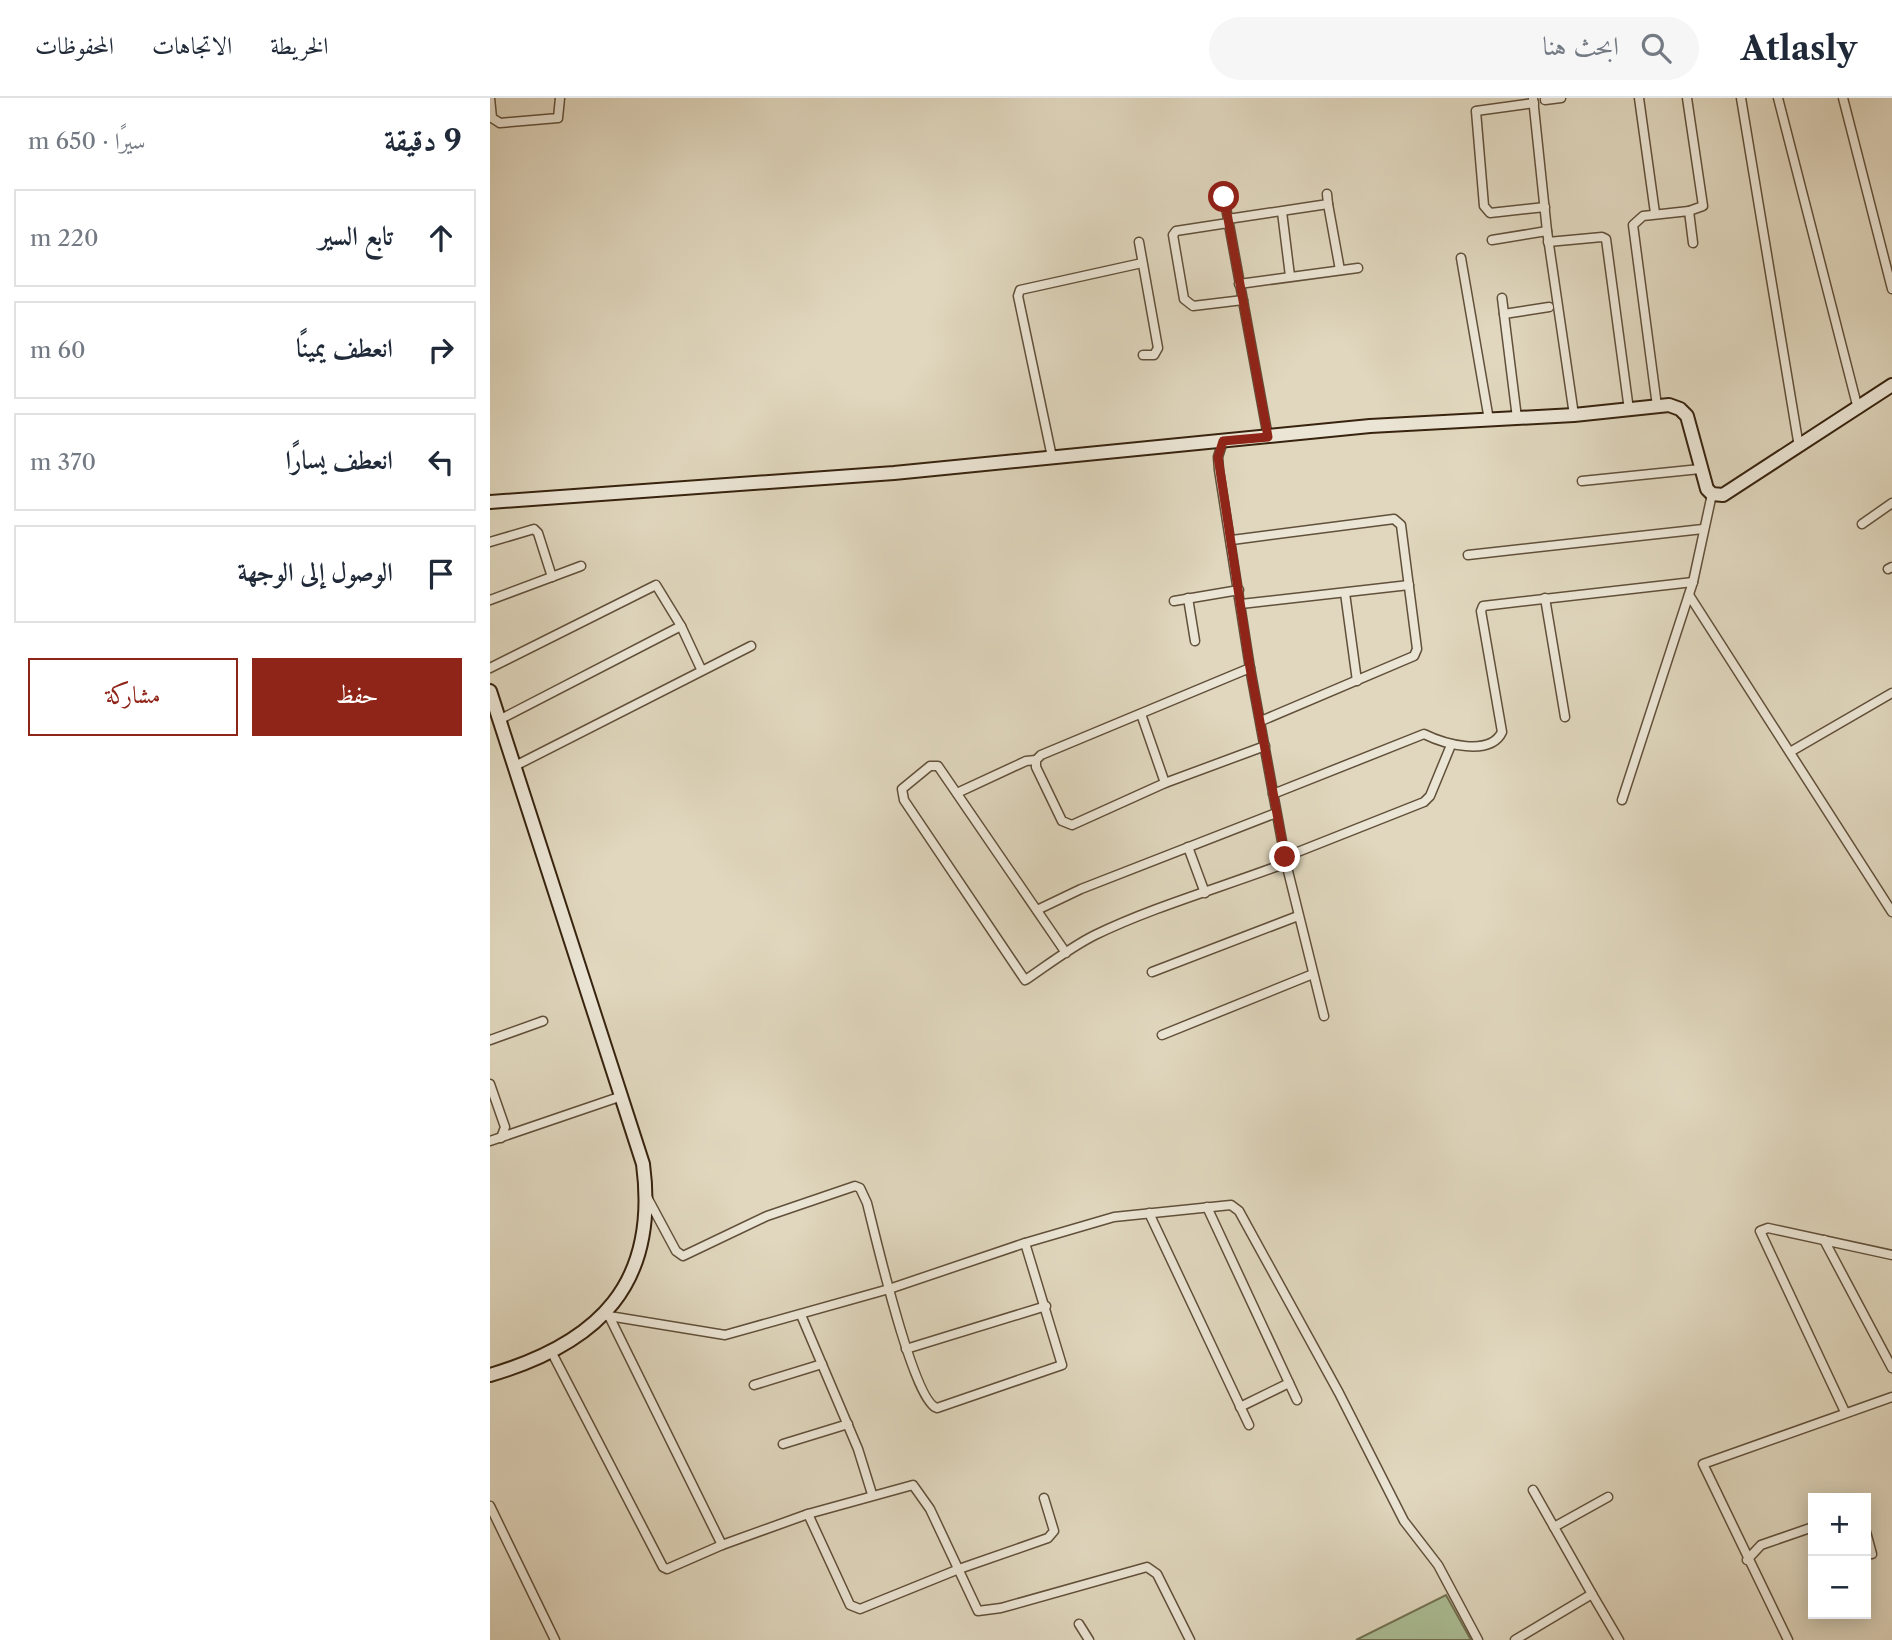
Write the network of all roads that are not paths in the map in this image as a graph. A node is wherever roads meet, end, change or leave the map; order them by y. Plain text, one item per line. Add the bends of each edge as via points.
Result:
1 (490, 98) edge
2 (559, 98) edge
3 (1561, 98) edge
4 (1639, 98) edge
5 (1687, 98) edge
6 (1741, 98) edge
7 (1778, 98) edge
8 (1843, 98) edge
9 (1533, 100) edge
10 (1545, 100) edge
11 (492, 121) edge
12 (1327, 194) dead end
13 (1224, 197) dead end
14 (1328, 204) junction
15 (1545, 207) junction
16 (1689, 211) junction
17 (1282, 212) junction
18 (1655, 214) junction
19 (1228, 221) junction
20 (1547, 231) junction
21 (1492, 240) dead end
22 (1139, 242) dead end
23 (1548, 242) junction
24 (1693, 243) dead end
25 (1461, 258) dead end
26 (1142, 263) junction
27 (1359, 268) dead end
28 (1340, 270) junction
29 (1290, 276) junction
30 (1239, 284) junction
31 (1892, 289) edge
32 (1502, 298) dead end
33 (1243, 300) junction
34 (1549, 307) dead end
35 (1504, 314) junction
36 (1143, 355) dead end
37 (1892, 385) edge
38 (1657, 406) junction
39 (1858, 409) junction
40 (1629, 410) junction
41 (1574, 415) junction
42 (1517, 418) junction
43 (1489, 420) junction
44 (1268, 437) junction
45 (1223, 441) junction
46 (1799, 447) junction
47 (1052, 457) junction
48 (1700, 469) junction
49 (1582, 481) dead end
50 (1712, 494) junction
51 (490, 502) edge
52 (1892, 503) edge
53 (1862, 524) dead end
54 (1703, 529) junction
55 (1232, 540) junction
56 (490, 542) edge
57 (1468, 555) dead end
58 (581, 566) dead end
59 (552, 577) junction
60 (1693, 582) junction
61 (1409, 585) junction
62 (1239, 590) junction
63 (1345, 593) junction
64 (1689, 594) junction
65 (1188, 598) junction
66 (1545, 598) junction
67 (490, 600) edge
68 (1174, 601) dead end
69 (1241, 604) junction
70 (681, 626) junction
71 (1195, 641) dead end
72 (751, 646) dead end
73 (490, 668) edge
74 (1250, 668) junction
75 (701, 669) junction
76 (1357, 681) junction
77 (490, 691) edge
78 (1892, 693) edge
79 (1141, 714) junction
80 (1565, 717) dead end
81 (499, 720) junction
82 (1261, 721) junction
83 (1451, 745) junction
84 (1265, 746) junction
85 (1790, 752) junction
86 (1036, 760) junction
87 (513, 767) junction
88 (1165, 783) junction
89 (957, 793) junction
90 (1273, 794) junction
91 (1622, 800) dead end
92 (1276, 813) junction
93 (1188, 847) junction
94 (1285, 860) junction
95 (1205, 893) junction
96 (1037, 910) junction
97 (1892, 912) edge
98 (1298, 916) junction
99 (1066, 953) junction
100 (1152, 972) dead end
101 (1313, 974) junction
102 (1324, 1016) dead end
103 (544, 1021) dead end
104 (1162, 1035) dead end
105 (490, 1040) edge
106 (490, 1084) edge
107 (622, 1096) junction
108 (500, 1138) junction
109 (490, 1142) edge
110 (647, 1196) junction
111 (1207, 1207) junction
112 (1149, 1213) junction
113 (1824, 1240) junction
114 (1025, 1242) junction
115 (1892, 1255) edge
116 (889, 1289) junction
117 (1046, 1306) junction
118 (801, 1315) junction
119 (606, 1316) junction
120 (906, 1349) junction
121 (551, 1353) junction
122 (822, 1364) junction
123 (1892, 1368) edge
124 (490, 1375) edge
125 (1289, 1383) junction
126 (754, 1385) dead end
127 (1892, 1396) edge
128 (1297, 1400) dead end
129 (1240, 1406) junction
130 (1846, 1412) junction
131 (848, 1424) junction
132 (1249, 1425) dead end
133 (783, 1444) dead end
134 (1532, 1490) dead end
135 (872, 1494) junction
136 (1608, 1497) dead end
137 (1044, 1498) dead end
138 (490, 1506) edge
139 (808, 1514) junction
140 (1554, 1527) junction
141 (1808, 1529) edge
142 (722, 1545) junction
143 (1871, 1550) edge
144 (1872, 1554) dead end
145 (1747, 1560) junction
146 (959, 1569) junction
147 (1592, 1594) junction
148 (1079, 1624) dead end
149 (555, 1640) edge
150 (1089, 1640) edge
151 (1190, 1640) edge
152 (1478, 1640) edge
153 (1515, 1640) edge
154 (1619, 1640) edge
155 (1788, 1640) edge

1 - 11 street
2 - 11 street via 558,118
3 - 10 street
4 - 18 street
5 - 16 street via 1703,206
6 - 46 street
7 - 39 street
8 - 31 street
9 - 15 street
9 - 15 street via 1476,111 1484,206 1490,212
12 - 14 street
13 - 19 street
14 - 17 street
14 - 28 street
15 - 20 street
16 - 18 street
16 - 24 street
17 - 19 street
17 - 29 street
18 - 38 street via 1637,219 1633,234
19 - 30 street
19 - 33 street via 1173,235 1184,299 1193,306
20 - 21 street
20 - 23 street
22 - 26 street
23 - 40 street via 1606,239
23 - 41 street
25 - 43 street
26 - 36 street via 1158,348 1154,355
26 - 47 street via 1020,290
27 - 28 street
28 - 29 street
29 - 30 street
30 - 33 street
32 - 35 street
33 - 44 street
34 - 35 street
35 - 42 street
37 - 39 street
38 - 40 street
38 - 48 street via 1680,408 1687,416
39 - 46 street
40 - 41 street
41 - 42 street
42 - 43 street
43 - 44 street
44 - 45 street
45 - 47 street
45 - 55 street via 1218,457
46 - 50 street via 1733,491
47 - 51 street
48 - 49 street
48 - 50 street
50 - 54 street
52 - 53 street
54 - 57 street
54 - 60 street
55 - 61 street via 1394,519 1401,526
55 - 62 street
56 - 59 street via 534,529
58 - 59 street
59 - 67 street
60 - 64 street
60 - 66 street
61 - 63 street
61 - 76 street via 1418,649 1414,656
62 - 65 street
62 - 69 street
63 - 69 street
63 - 76 street
64 - 85 street
64 - 91 street
65 - 68 street
65 - 71 street
66 - 80 street
66 - 83 street via 1483,606 1502,732 1494,743
69 - 74 street
70 - 73 street via 654,585
70 - 75 street
70 - 81 street
72 - 75 street
74 - 79 street
74 - 82 street
75 - 87 street
76 - 82 street
77 - 81 street
78 - 85 street
79 - 86 street
79 - 88 street
81 - 87 street
82 - 84 street
83 - 90 street via 1424,734
83 - 94 street via 1424,802
84 - 88 street
84 - 90 street
85 - 97 street
86 - 88 street via 1067,825
86 - 89 street
87 - 107 street
89 - 96 street
89 - 99 street via 934,764 901,794 1022,978
90 - 92 street
92 - 93 street
92 - 94 street
93 - 95 street
93 - 96 street
94 - 95 street
94 - 98 street
95 - 99 street via 1111,928
96 - 99 street
98 - 100 street
98 - 101 street
101 - 102 street
101 - 104 street
103 - 105 street
106 - 108 street via 505,1128
107 - 108 street
107 - 110 street via 643,1164
108 - 109 street
110 - 116 street via 683,1256 784,1209 858,1186 867,1203
110 - 119 street via 634,1266
111 - 112 street
111 - 125 street
111 - 152 street via 1224,1203 1239,1211 1404,1521 1438,1565
112 - 114 street via 1114,1217
112 - 129 street
113 - 115 street
113 - 123 street
113 - 130 street via 1768,1228 1760,1231
114 - 116 street
114 - 117 street
116 - 118 street
116 - 120 street
117 - 120 street
117 - 120 street via 1063,1360 1059,1368 937,1408 928,1404
118 - 119 street via 725,1335
118 - 122 street
119 - 121 street
119 - 142 street
121 - 124 street
121 - 142 street via 663,1567
122 - 126 street
122 - 131 street
125 - 128 street
125 - 129 street
127 - 130 street
129 - 132 street
130 - 145 street via 1703,1464
131 - 133 street
131 - 135 street
134 - 140 street
135 - 139 street
135 - 146 street via 909,1485 918,1488
136 - 140 street
137 - 146 street via 1053,1535
138 - 149 street
139 - 142 street
139 - 146 street via 826,1559 850,1605 857,1609
140 - 147 street
141 - 145 street via 1761,1545
143 - 144 street
145 - 155 street
146 - 151 street via 980,1612 1147,1567 1157,1574
147 - 153 street
147 - 154 street
148 - 150 street

